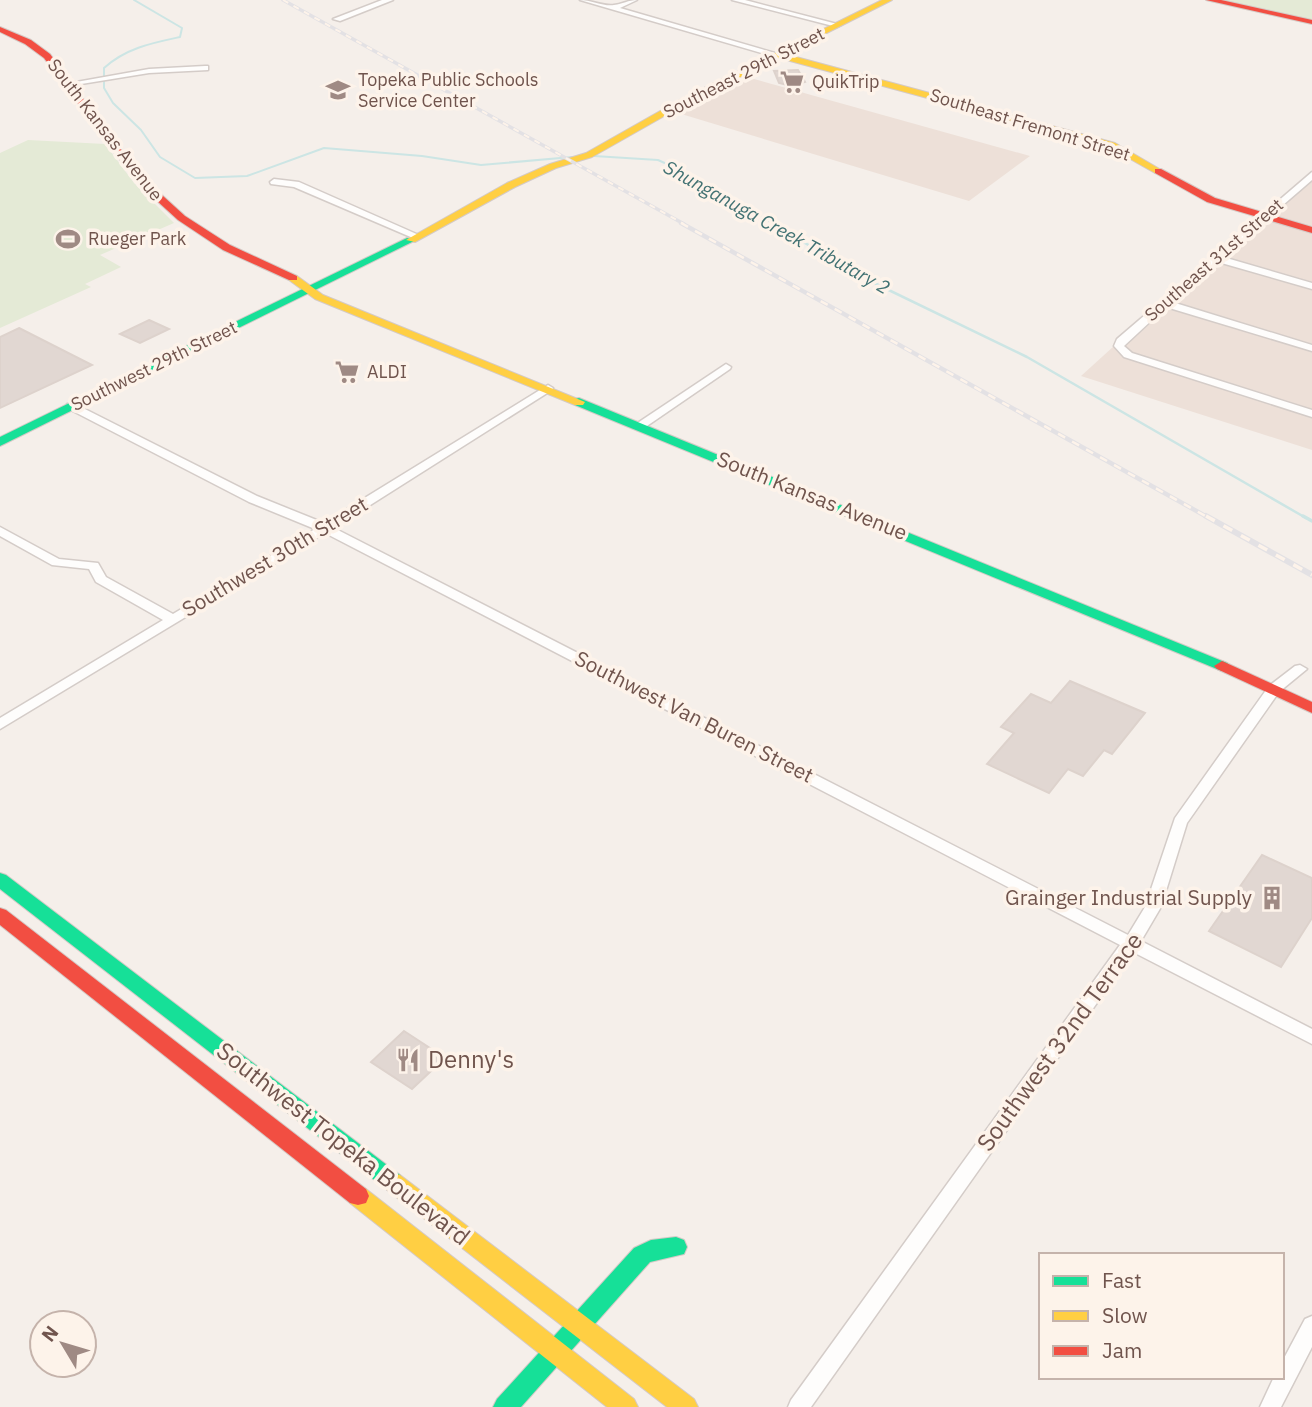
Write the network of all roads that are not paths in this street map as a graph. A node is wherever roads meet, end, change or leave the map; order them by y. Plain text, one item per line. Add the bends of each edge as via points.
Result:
1 (389, 0) edge
2 (584, 0) edge
3 (634, 0) edge
4 (736, 0) edge
5 (888, 0) edge
6 (1210, 0) edge
7 (614, 8) junction
8 (337, 19) dead end
9 (1312, 22) edge
10 (837, 25) junction
11 (0, 29) edge
12 (778, 55) junction
13 (205, 68) dead end
14 (69, 84) junction
15 (1311, 177) edge
16 (274, 182) dead end
17 (1263, 216) junction
18 (1312, 230) edge
19 (416, 236) junction
20 (1215, 258) junction
21 (1312, 286) edge
22 (308, 291) junction
23 (1165, 303) junction
24 (1312, 348) edge
25 (726, 367) dead end
26 (548, 388) junction
27 (71, 406) junction
28 (1312, 414) edge
29 (640, 426) junction
30 (0, 442) edge
31 (325, 528) junction
32 (0, 531) edge
33 (173, 620) junction
34 (1300, 668) dead end
35 (1274, 689) junction
36 (1312, 708) edge
37 (0, 724) edge
38 (2, 885) edge
39 (0, 915) edge
40 (1131, 943) junction
41 (1312, 1037) edge
42 (265, 1084) junction
43 (239, 1104) junction
44 (370, 1166) junction
45 (348, 1187) junction
46 (676, 1247) dead end
47 (1312, 1326) edge
48 (579, 1327) junction
49 (554, 1350) junction
50 (505, 1407) edge
51 (626, 1407) edge
52 (686, 1407) edge
53 (798, 1407) edge
54 (1270, 1407) edge

1 - 8 street
2 - 7 street
3 - 7 street
4 - 10 street
5 - 10 main road, Southeast 29th Street
6 - 9 main road
7 - 12 street
10 - 12 main road, Southeast 29th Street
11 - 14 main road, South Kansas Avenue via 42,50
12 - 17 main road, Southeast Fremont Street via 1112,145 1194,192
12 - 19 main road, Southeast 29th Street via 602,148 511,185
13 - 14 street via 163,69
14 - 22 main road, South Kansas Avenue via 155,196 207,237 298,281
15 - 17 street, Southeast 31st Street
16 - 19 street via 296,184
17 - 18 main road, Southeast Fremont Street
17 - 20 street, Southeast 31st Street
19 - 22 main road, Southeast 29th Street
20 - 21 street
20 - 23 street, Southeast 31st Street
22 - 26 main road, South Kansas Avenue
22 - 27 main road, Southwest 29th Street
23 - 24 street
23 - 28 street, Southeast 31st Street via 1119,346 1128,355
25 - 29 street
26 - 29 main road, South Kansas Avenue
26 - 31 street, Southwest 30th Street
27 - 30 main road, Southwest 29th Street
27 - 31 street, Southwest Van Buren Street via 253,499
29 - 35 main road, South Kansas Avenue via 1187,649
31 - 33 street, Southwest 30th Street
31 - 40 street, Southwest Van Buren Street
32 - 33 street via 55,562 94,566 101,579
33 - 37 street, Southwest 30th Street
34 - 35 street, Southwest 32nd Terrace
35 - 36 main road, South Kansas Avenue
35 - 40 street, Southwest 32nd Terrace via 1180,821 1159,898
38 - 42 main road, Southwest Topeka Boulevard
39 - 43 main road, Southwest Topeka Boulevard
40 - 41 street, Southwest Van Buren Street
40 - 53 street, Southwest 32nd Terrace
42 - 43 main road
42 - 44 main road, Southwest Topeka Boulevard
43 - 45 main road, Southwest Topeka Boulevard
44 - 45 main road
44 - 48 main road, Southwest Topeka Boulevard
45 - 49 main road, Southwest Topeka Boulevard
46 - 48 main road via 642,1255
47 - 54 street
48 - 49 main road
48 - 52 main road, Southwest Topeka Boulevard
49 - 50 main road
49 - 51 main road, Southwest Topeka Boulevard

